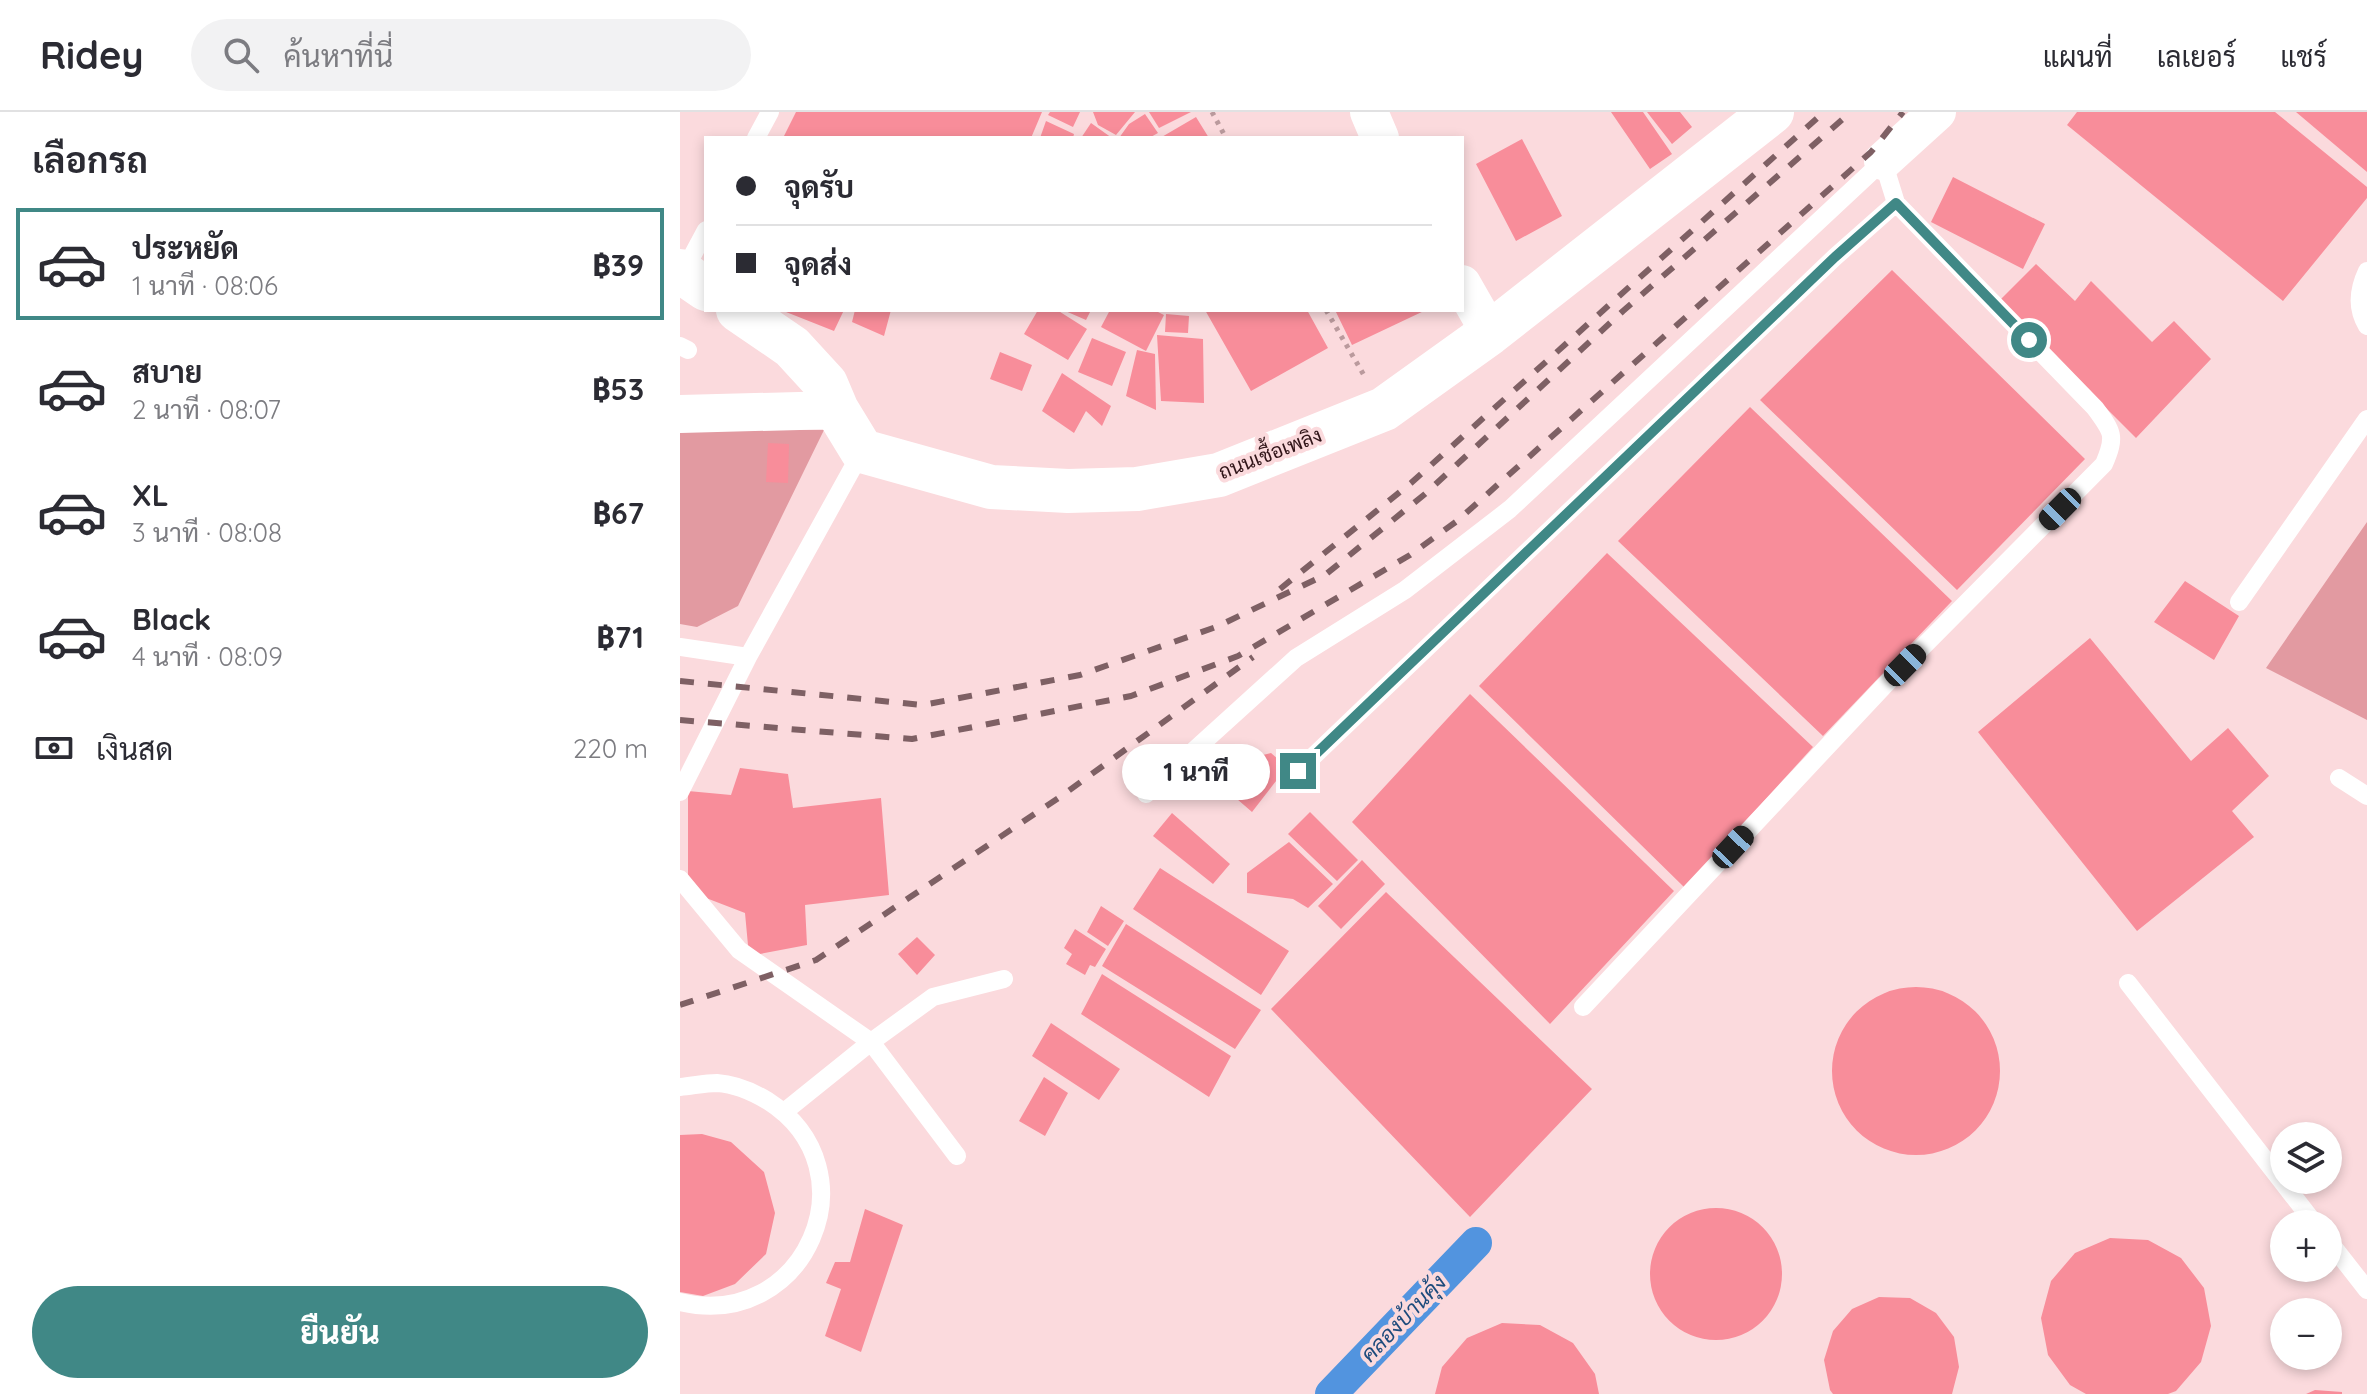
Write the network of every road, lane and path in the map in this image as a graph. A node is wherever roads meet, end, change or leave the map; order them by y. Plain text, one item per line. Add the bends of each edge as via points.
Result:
1 (770, 112) edge
2 (1212, 112) edge
3 (1369, 112) edge
4 (1937, 112) edge
5 (1761, 116) edge
6 (757, 136) edge
7 (1225, 136) edge
8 (1379, 136) edge
9 (1883, 161) junction
10 (1896, 203) junction
11 (704, 236) edge
12 (2367, 271) edge
13 (690, 277) edge
14 (1464, 288) edge
15 (741, 312) edge
16 (1327, 312) edge
17 (2367, 326) edge
18 (1490, 333) junction
19 (1384, 409) junction
20 (837, 410) junction
21 (680, 414) edge
22 (2367, 419) edge
23 (862, 451) junction
24 (2239, 602) dead end
25 (680, 647) edge
26 (748, 657) junction
27 (1298, 771) dead end
28 (2339, 778) dead end
29 (680, 792) edge
30 (1146, 794) dead end
31 (2367, 796) edge
32 (680, 879) edge
33 (1004, 979) dead end
34 (2128, 983) dead end
35 (1583, 1007) dead end
36 (871, 1042) junction
37 (680, 1087) edge
38 (784, 1112) junction
39 (957, 1156) dead end
40 (2304, 1210) edge
41 (2342, 1258) edge
42 (2367, 1290) edge
43 (680, 1302) edge

1 - 6 lane
2 - 7 path
3 - 8 street
4 - 9 street
5 - 18 street, ถนนเชื้อเพลิง
9 - 10 lane
9 - 30 lane via 1510,509 1405,590 1296,658
10 - 27 lane
10 - 35 lane via 2095,408 2112,444 2104,464 1883,687
11 - 13 lane
12 - 17 lane via 2358,296
14 - 18 street
15 - 20 street via 792,347 826,384
16 - 19 path
18 - 19 street, ถนนเชื้อเพลิง
19 - 23 street, ถนนเชื้อเพลิง via 1219,475 1137,489 991,487
20 - 21 street
20 - 23 street
22 - 24 lane
23 - 26 lane
25 - 26 lane
26 - 29 lane
28 - 31 lane
32 - 36 lane via 739,950
33 - 36 lane via 933,997
34 - 40 lane
36 - 38 lane
36 - 39 lane
37 - 38 lane via 717,1083 753,1092
38 - 43 lane via 805,1137 818,1168 821,1201 815,1233 800,1262 777,1285 748,1300 715,1306
41 - 42 lane

